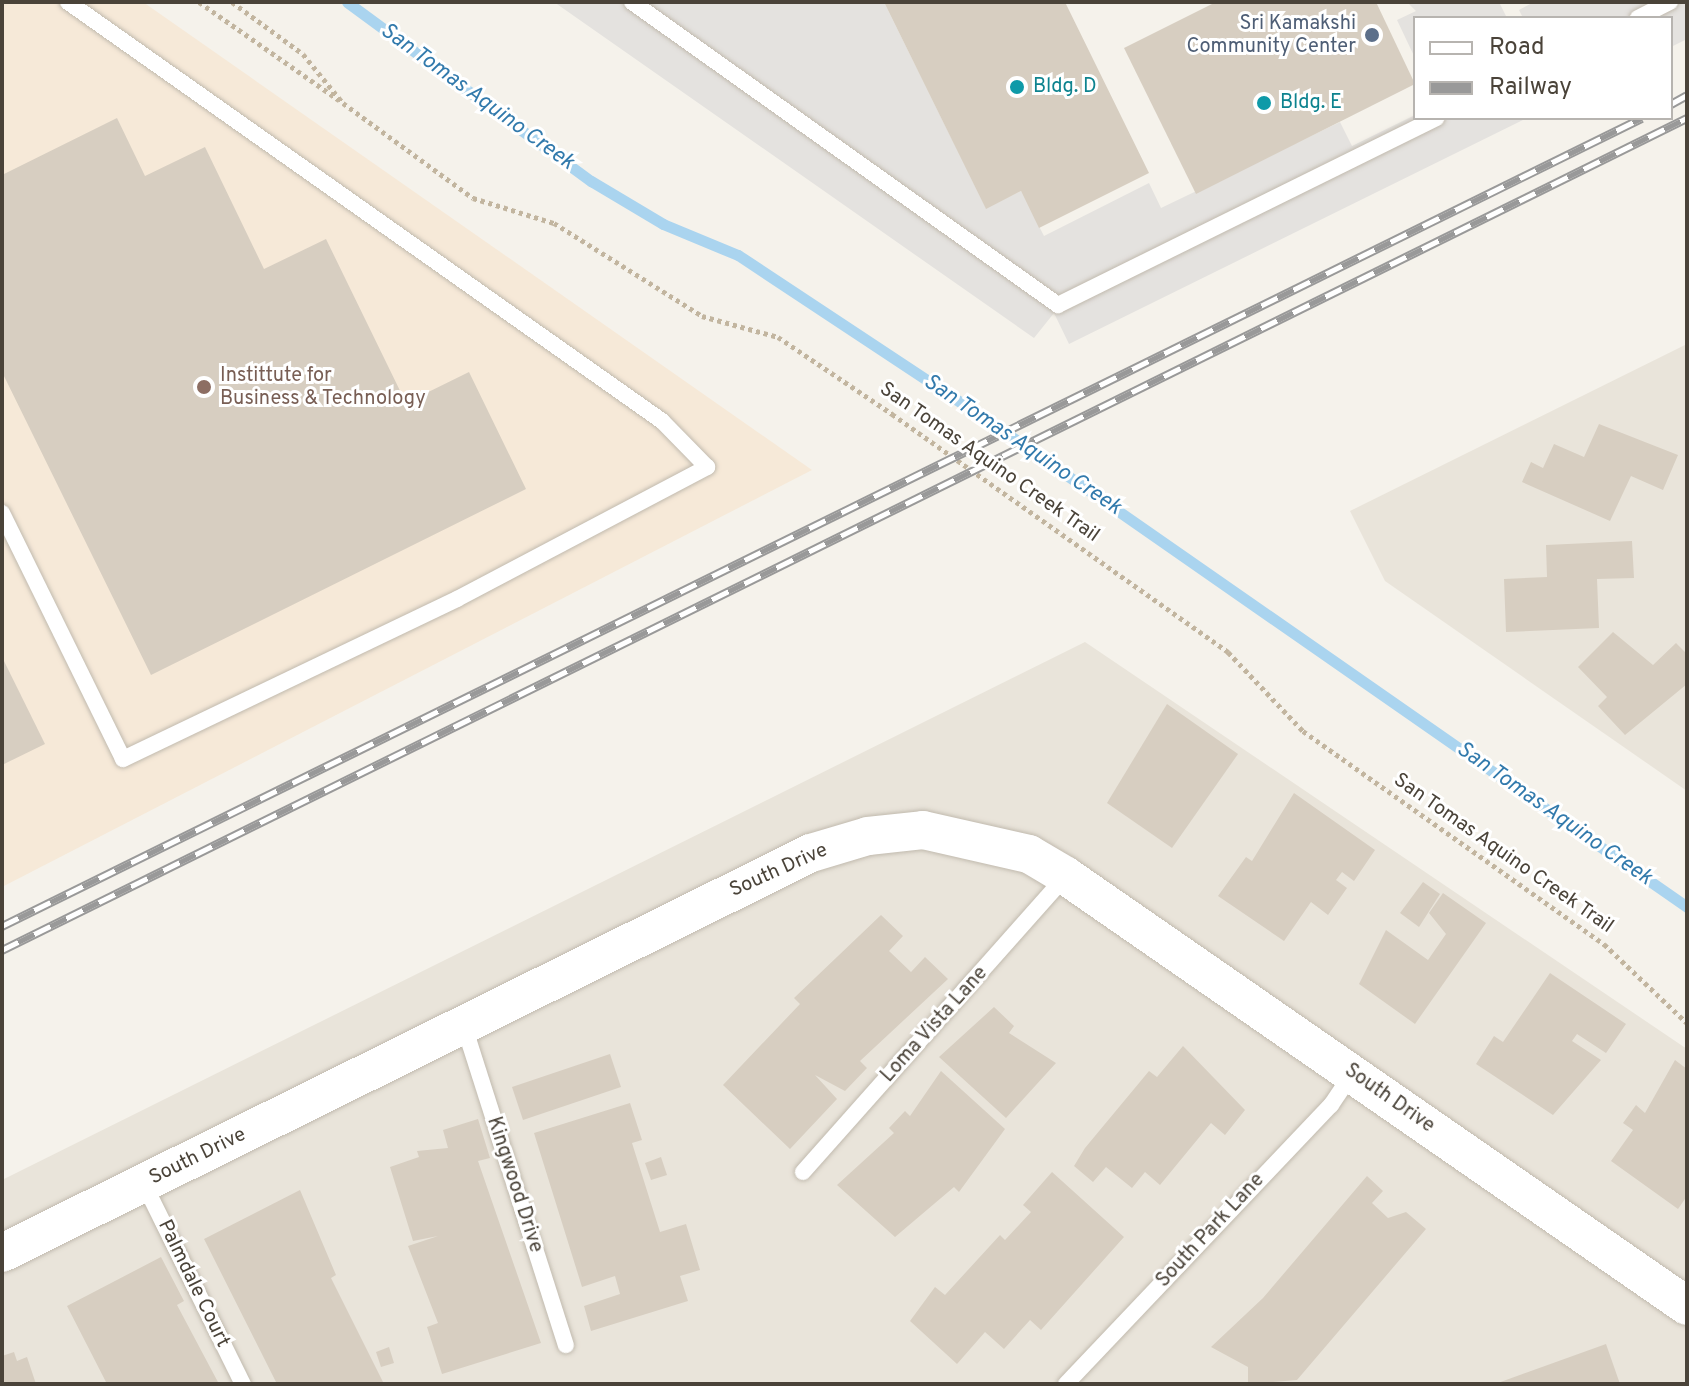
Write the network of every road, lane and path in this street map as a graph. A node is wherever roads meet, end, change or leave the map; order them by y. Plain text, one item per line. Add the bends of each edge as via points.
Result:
1 (68, 2) edge
2 (199, 2) edge
3 (232, 2) edge
4 (632, 2) edge
5 (1670, 2) edge
6 (1642, 16) edge
7 (343, 103) junction
8 (1432, 120) edge
9 (2, 513) edge
10 (1066, 876) junction
11 (1687, 1023) edge
12 (464, 1026) junction
13 (1352, 1074) junction
14 (803, 1172) dead end
15 (144, 1184) junction
16 (2, 1253) edge
17 (1687, 1306) edge
18 (566, 1345) dead end
19 (243, 1384) edge
20 (1066, 1384) edge

1 - 9 lane via 662,421 707,467 457,599 123,759
2 - 7 path
3 - 7 path, San Tomas Aquino Creek Trail via 303,54
4 - 8 lane via 1058,305
5 - 6 lane
7 - 11 path, San Tomas Aquino Creek Trail via 473,198 554,223 702,316 778,337 892,414 1228,652 1303,731 1604,944
10 - 12 street, South Drive via 978,838 923,830 868,836 811,853
10 - 13 street, South Drive
10 - 14 lane, Loma Vista Lane
12 - 15 street, South Drive
12 - 18 lane, Kingwood Drive
13 - 17 street, South Drive
13 - 20 lane, South Park Lane
15 - 16 street, South Drive
15 - 19 lane, Palmdale Court

